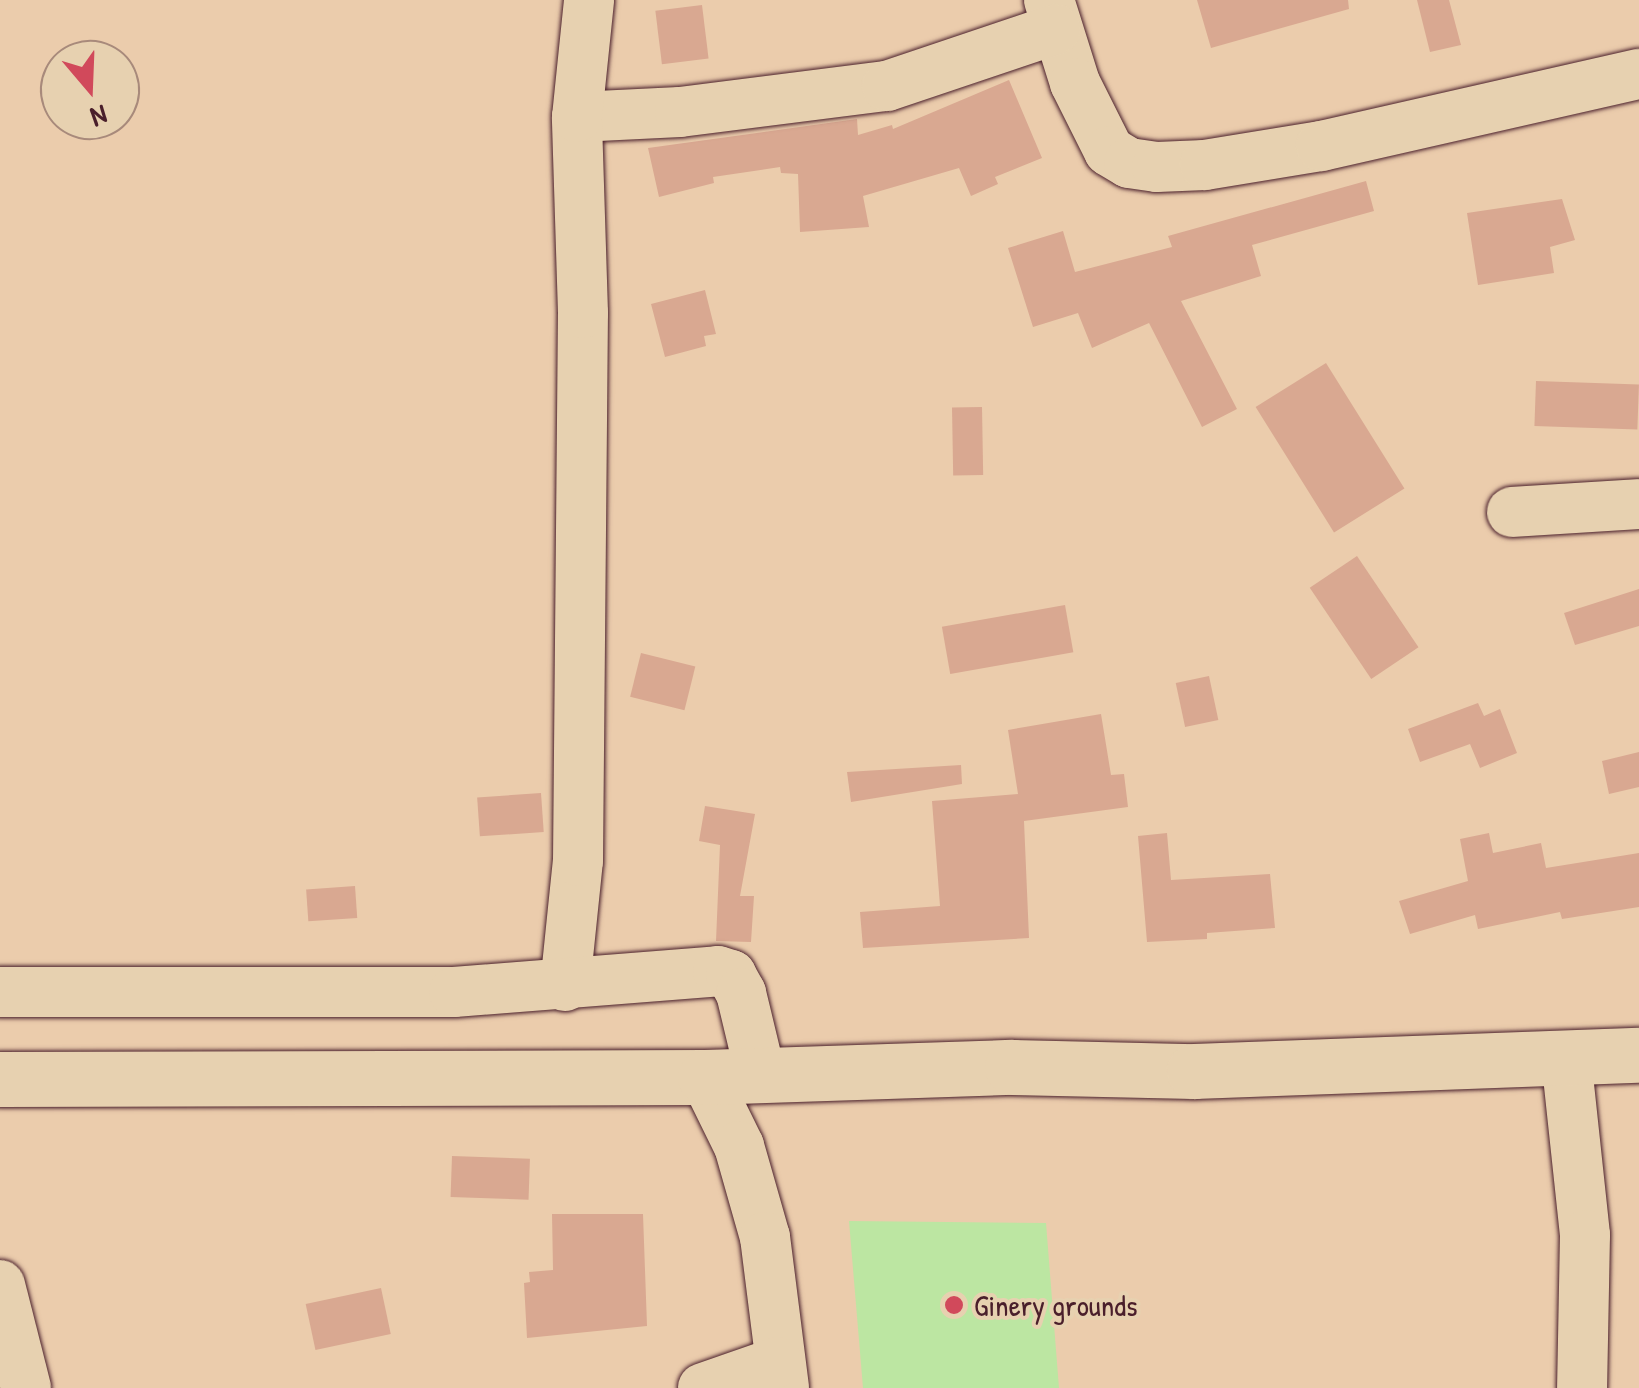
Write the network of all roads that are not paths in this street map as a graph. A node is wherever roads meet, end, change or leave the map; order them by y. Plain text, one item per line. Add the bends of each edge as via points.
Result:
1 (590, 0) edge
2 (1053, 14) edge
3 (1639, 74) edge
4 (577, 117) junction
5 (1639, 504) edge
6 (1512, 512) dead end
7 (565, 986) junction
8 (0, 992) edge
9 (1639, 1055) edge
10 (1566, 1057) junction
11 (761, 1076) junction
12 (705, 1077) junction
13 (0, 1079) edge
14 (0, 1285) edge
15 (781, 1375) edge
16 (26, 1388) edge
17 (703, 1388) edge
18 (1582, 1388) edge

1 - 4 street
2 - 3 street via 1075,84 1109,152 1156,167 1204,166 1320,146
2 - 4 street via 887,86 680,112
4 - 7 street via 583,313 578,861
5 - 6 street
7 - 8 street
7 - 11 street via 731,974
9 - 10 main road
10 - 11 main road via 1194,1071 1012,1067
10 - 18 street via 1584,1236
11 - 12 main road
12 - 13 main road
12 - 15 street via 739,1146 765,1237
14 - 16 street
15 - 17 street

